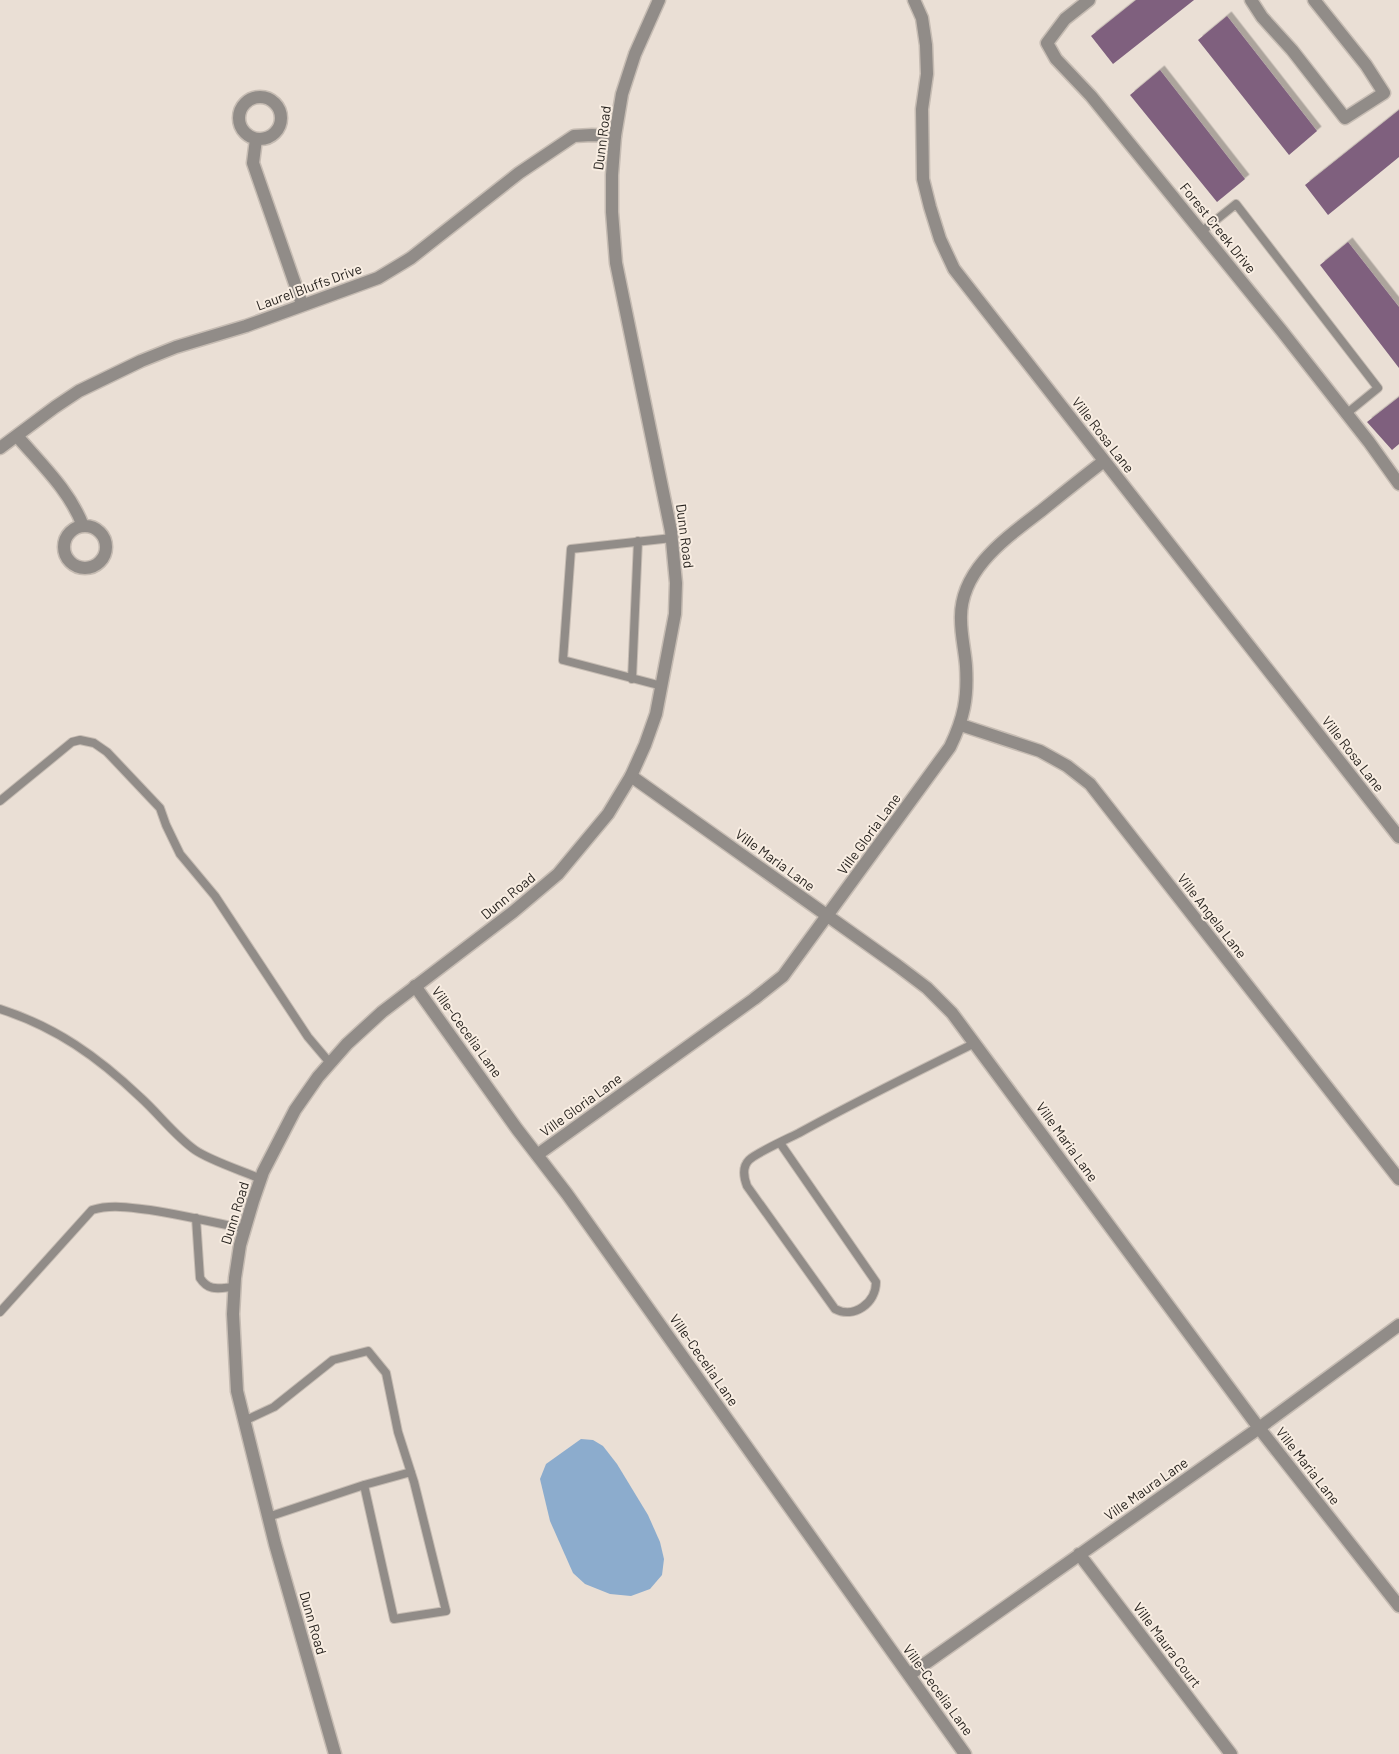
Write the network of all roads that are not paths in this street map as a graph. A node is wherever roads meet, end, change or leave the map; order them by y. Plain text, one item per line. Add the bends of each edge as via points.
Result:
1 (658, 0) edge
2 (914, 0) edge
3 (1089, 0) edge
4 (1251, 0) edge
5 (1314, 0) edge
6 (615, 136) junction
7 (256, 139) dead end
8 (1202, 232) junction
9 (302, 304) junction
10 (1346, 414) junction
11 (17, 436) junction
12 (0, 448) edge
13 (1104, 460) junction
14 (1398, 480) edge
15 (84, 526) dead end
16 (672, 538) junction
17 (638, 541) junction
18 (632, 679) junction
19 (662, 686) junction
20 (960, 725) junction
21 (631, 776) junction
22 (0, 801) edge
23 (1399, 837) edge
24 (828, 917) junction
25 (415, 986) junction
26 (0, 1009) edge
27 (975, 1043) junction
28 (330, 1063) junction
29 (780, 1143) junction
30 (537, 1155) junction
31 (261, 1178) junction
32 (1399, 1179) edge
33 (196, 1218) junction
34 (244, 1229) junction
35 (234, 1288) junction
36 (0, 1312) edge
37 (1399, 1326) edge
38 (244, 1421) junction
39 (1259, 1428) junction
40 (411, 1472) junction
41 (364, 1485) junction
42 (268, 1516) junction
43 (1079, 1554) junction
44 (1399, 1606) edge
45 (908, 1675) junction
46 (335, 1754) edge
47 (965, 1754) edge
48 (1231, 1754) edge

1 - 6 street, Dunn Road via 622,94
2 - 13 street, Ville Rosa Lane via 922,18 926,45 927,74 922,109 923,179 940,238 954,269
3 - 8 street, Forest Creek Drive via 1065,19 1047,43 1056,59 1092,96
4 - 5 street via 1344,118 1384,93
6 - 9 street, Laurel Bluffs Drive via 574,136 519,174 411,258 378,278
6 - 16 street, Dunn Road via 612,212 616,263
7 - 9 street via 253,163
8 - 10 street, Forest Creek Drive
8 - 10 lane via 1236,204 1378,388
9 - 11 street, Laurel Bluffs Drive via 142,361 78,391
10 - 14 street, Forest Creek Drive
11 - 12 street, Laurel Bluffs Drive
11 - 15 street via 77,509
13 - 20 street, Ville Gloria Lane via 1006,538 985,558 972,578 963,598 961,620 966,668 964,713
13 - 23 street, Ville Rosa Lane
16 - 17 lane
16 - 19 street, Dunn Road via 675,614
17 - 18 lane
17 - 18 lane via 571,549 563,660
18 - 19 lane
19 - 21 street, Dunn Road via 654,721
20 - 24 street, Ville Gloria Lane via 950,747
20 - 32 street, Ville Angela Lane via 1040,751 1090,784
21 - 24 street, Ville Maria Lane
21 - 25 street, Dunn Road via 608,814 558,874
22 - 28 lane via 72,742 94,742 107,752 160,808 180,854 215,896 308,1037
24 - 27 street, Ville Maria Lane via 927,988
24 - 30 street, Ville Gloria Lane via 783,976 754,1000
25 - 28 street, Dunn Road via 375,1018
25 - 30 street, Ville-Cecelia Lane
26 - 31 lane via 73,1042 99,1060 196,1150
27 - 29 lane via 863,1097
27 - 39 street, Ville Maria Lane
28 - 31 street, Dunn Road via 295,1110
29 - 29 lane via 749,1160 744,1171 747,1186 835,1309 855,1312 870,1301 876,1282
30 - 45 street, Ville-Cecelia Lane
31 - 34 street, Dunn Road
33 - 34 lane
33 - 35 lane via 200,1278 210,1288
33 - 36 lane via 119,1206 92,1210
34 - 35 street, Dunn Road
35 - 38 street, Dunn Road via 234,1354
37 - 39 street, Ville Maura Lane
38 - 40 lane via 274,1407 333,1360 368,1351 386,1373 398,1432
38 - 42 street, Dunn Road
39 - 43 street, Ville Maura Lane
39 - 44 street, Ville Maria Lane
40 - 41 lane
40 - 41 lane via 446,1611 394,1619
41 - 42 lane
42 - 46 street, Dunn Road
43 - 45 street, Ville Maura Lane
43 - 48 street, Ville Maura Court
45 - 47 street, Ville-Cecelia Lane

